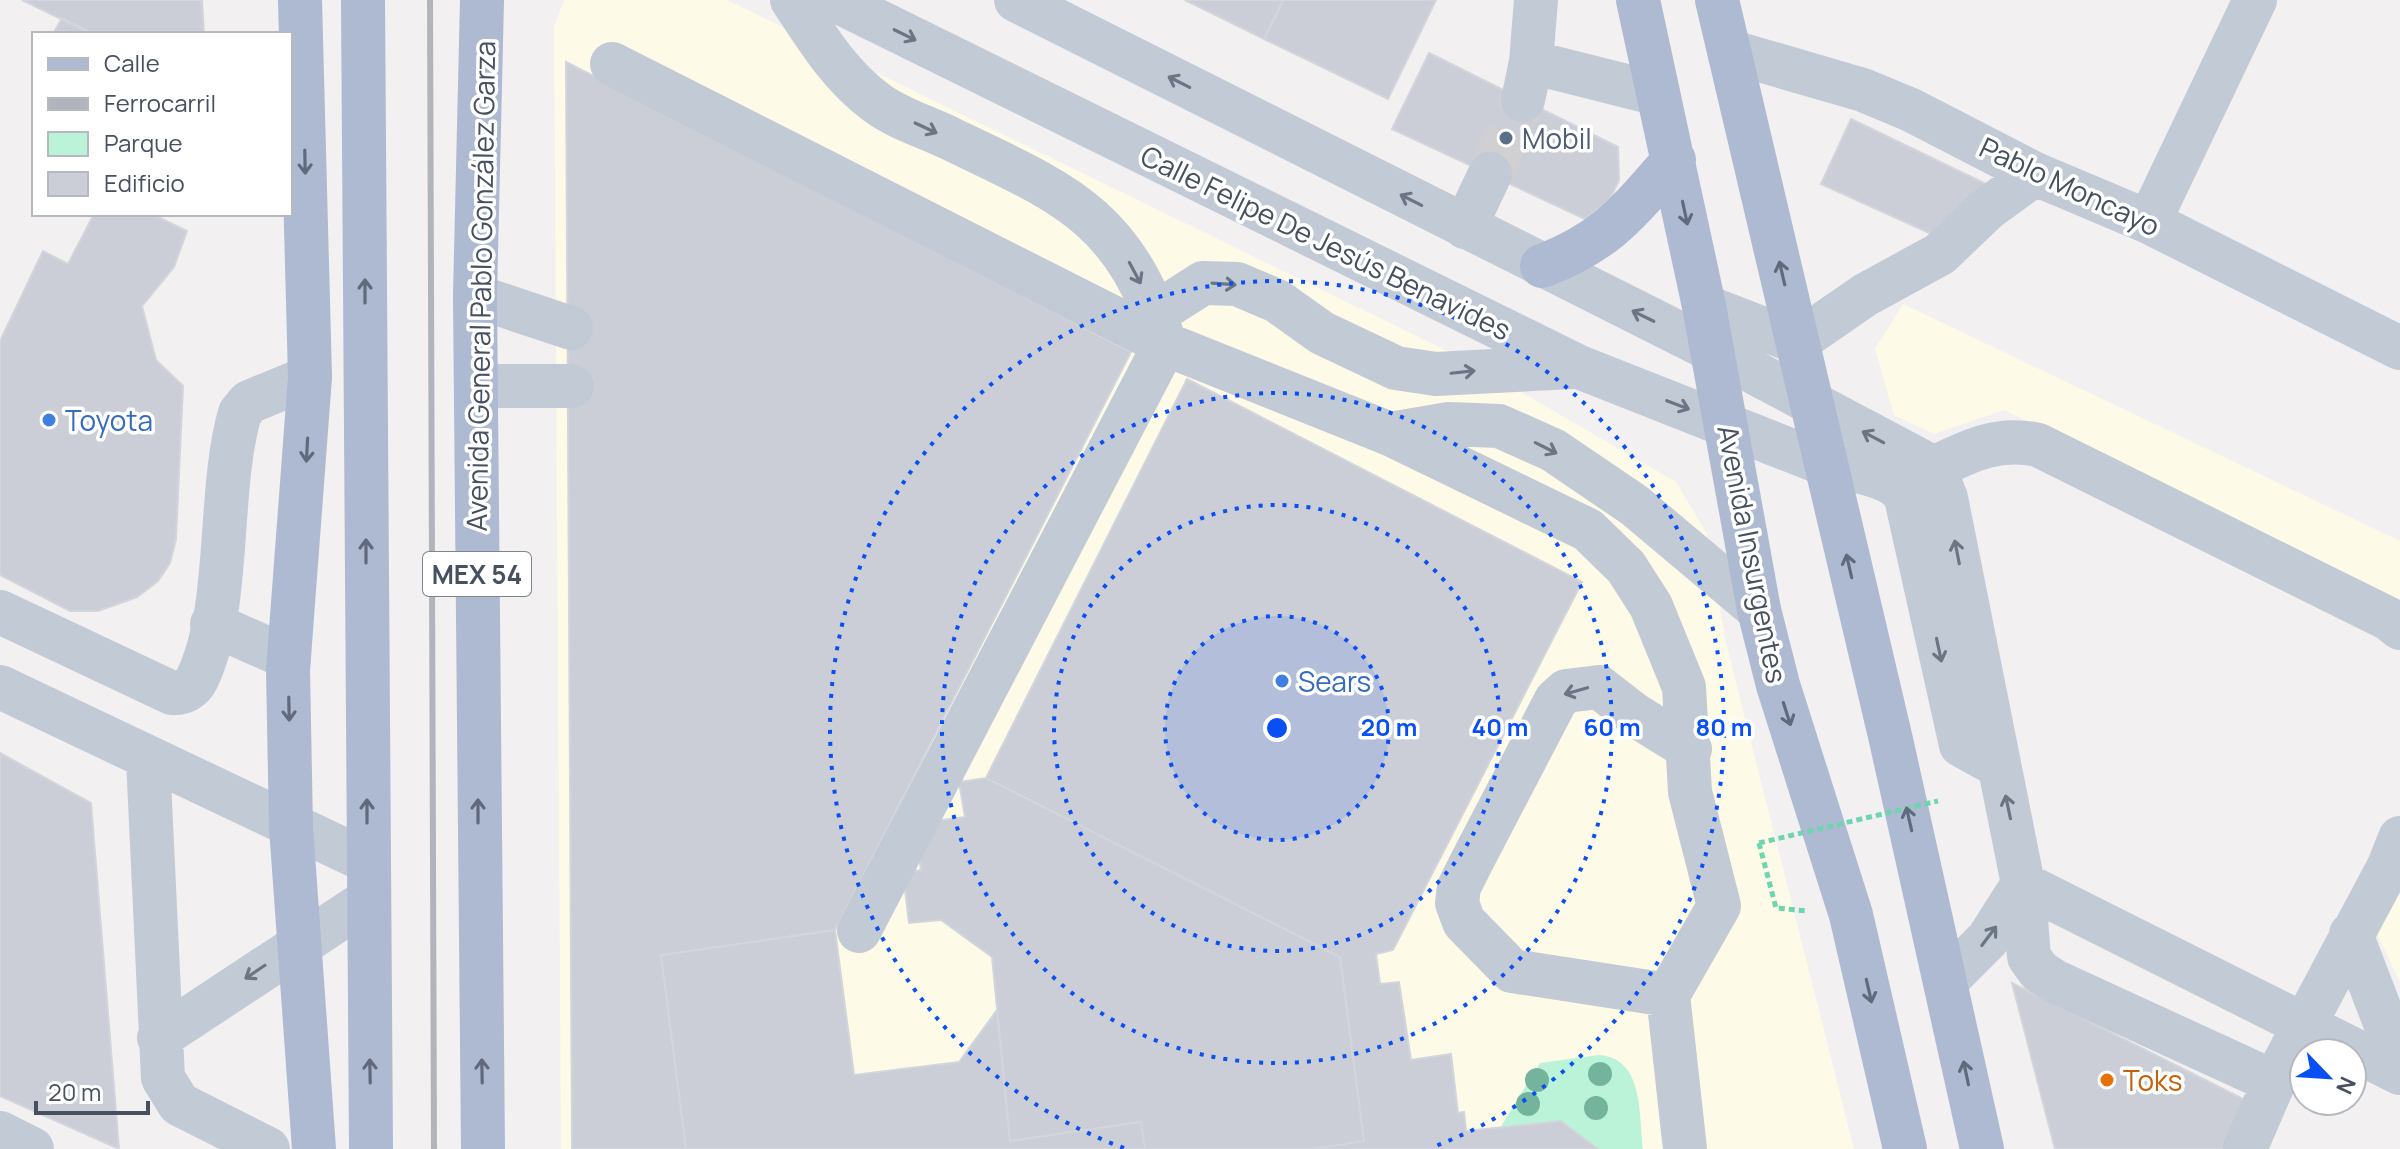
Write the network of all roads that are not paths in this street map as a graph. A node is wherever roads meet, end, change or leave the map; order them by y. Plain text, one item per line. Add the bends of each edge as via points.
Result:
1 (300, 0) edge
2 (363, 0) edge
3 (792, 0) edge
4 (835, 0) edge
5 (1016, 0) edge
6 (1638, 0) edge
7 (1717, 0) edge
8 (2255, 0) edge
9 (1525, 5) edge
10 (489, 8) edge
11 (1729, 51) junction
12 (612, 64) dead end
13 (1658, 94) junction
14 (1674, 160) junction
15 (1490, 174) tunnel mouth
16 (2035, 174) junction
17 (2149, 222) junction
18 (1465, 227) junction
19 (1542, 266) junction
20 (475, 296) junction
21 (1704, 306) junction
22 (1160, 329) junction
23 (1797, 342) junction
24 (2400, 348) edge
25 (1712, 350) junction
26 (1579, 367) junction
27 (310, 377) junction
28 (476, 386) junction
29 (1812, 404) junction
30 (1727, 424) junction
31 (1390, 434) junction
32 (1825, 464) junction
33 (1934, 468) junction
34 (1759, 610) junction
35 (0, 612) edge
36 (212, 624) junction
37 (2400, 628) edge
38 (289, 658) junction
39 (0, 687) edge
40 (1690, 749) junction
41 (148, 759) junction
42 (1999, 766) junction
43 (291, 827) junction
44 (2400, 838) edge
45 (368, 880) junction
46 (2023, 884) junction
47 (859, 931) dead end
48 (2351, 934) junction
49 (298, 943) junction
50 (1946, 981) junction
51 (1668, 995) junction
52 (2303, 1024) junction
53 (159, 1038) junction
54 (2400, 1062) edge
55 (2400, 1073) edge
56 (2274, 1082) junction
57 (0, 1133) edge
58 (32, 1149) edge
59 (268, 1149) edge
60 (314, 1149) edge
61 (371, 1149) edge
62 (483, 1149) edge
63 (1685, 1149) edge
64 (1905, 1149) edge
65 (1982, 1149) edge
66 (2245, 1149) edge

1 -> 27 main road
45 -> 2 main road
3 -> 22 street via 849,80 880,106 1055,189 1095,219 1124,254
4 -> 26 street, Calle Felipe De Jesús Benavides
18 -> 5 street
6 - 13 main road, Avenida Insurgentes
7 - 11 main road
8 - 17 street
9 - 13 street via 1527,81
10 - 20 main road, Avenida General Pablo González Garza / MEX 54
11 - 16 street, Pablo Moncayo via 1863,90
23 -> 11 main road
12 - 22 street
13 - 14 main road, Avenida Insurgentes
14 - 19 main road via 1606,234 1581,251
14 -> 21 main road, Avenida Insurgentes
15 - 18 street
16 - 17 street, Pablo Moncayo
16 - 23 street via 1987,209 1940,254 1865,295
17 - 24 street, Pablo Moncayo
18 - 19 street
25 -> 19 street
20 - 28 main road, Avenida General Pablo González Garza / MEX 54
20 - 28 street via 561,325 562,386
21 - 23 street
21 - 25 main road, Avenida Insurgentes
22 -> 26 street via 1203,283 1237,284 1396,368 1436,374
22 - 31 street
22 - 47 street
23 - 29 main road
25 - 29 street
25 - 30 main road, Avenida Insurgentes
26 -> 30 street, Calle Felipe De Jesús Benavides
27 - 36 street via 249,402 240,413
27 -> 38 main road
62 -> 28 main road, Avenida General Pablo González Garza / MEX 54
29 - 32 main road
33 -> 29 street
30 - 32 street, Calle Felipe De Jesús Benavides
30 - 34 main road, Avenida Insurgentes
31 -> 34 street via 1449,424 1499,426 1553,450 1634,505
31 - 40 street via 1588,530 1626,567 1651,606 1684,687
32 -> 42 street, Calle Felipe De Jesús Benavides via 1903,491 1961,745
50 -> 32 main road
33 - 37 street via 1981,445 2038,445
42 -> 33 street via 1946,498
34 -> 64 main road, Avenida Insurgentes via 1851,915
35 - 36 street via 172,693 191,688 197,679
36 - 38 street
38 -> 43 main road
39 - 41 street
40 - 51 street via 1690,792 1719,906
40 -> 51 street via 1599,687 1566,691 1556,700 1459,887 1457,903 1464,922 1512,971
41 - 43 street
41 - 53 street
46 -> 42 street
43 - 45 street
43 - 49 main road
44 - 48 street
45 - 49 street
61 -> 45 main road
50 -> 46 street via 1988,939
46 - 52 street
46 - 56 street via 2029,957 2039,971
48 - 52 street
48 - 54 street
49 -> 53 street
49 - 60 main road
65 -> 50 main road
51 - 63 street
52 - 55 street
52 - 56 street
53 - 59 street via 163,1078 179,1104
56 - 66 street
57 - 58 street

